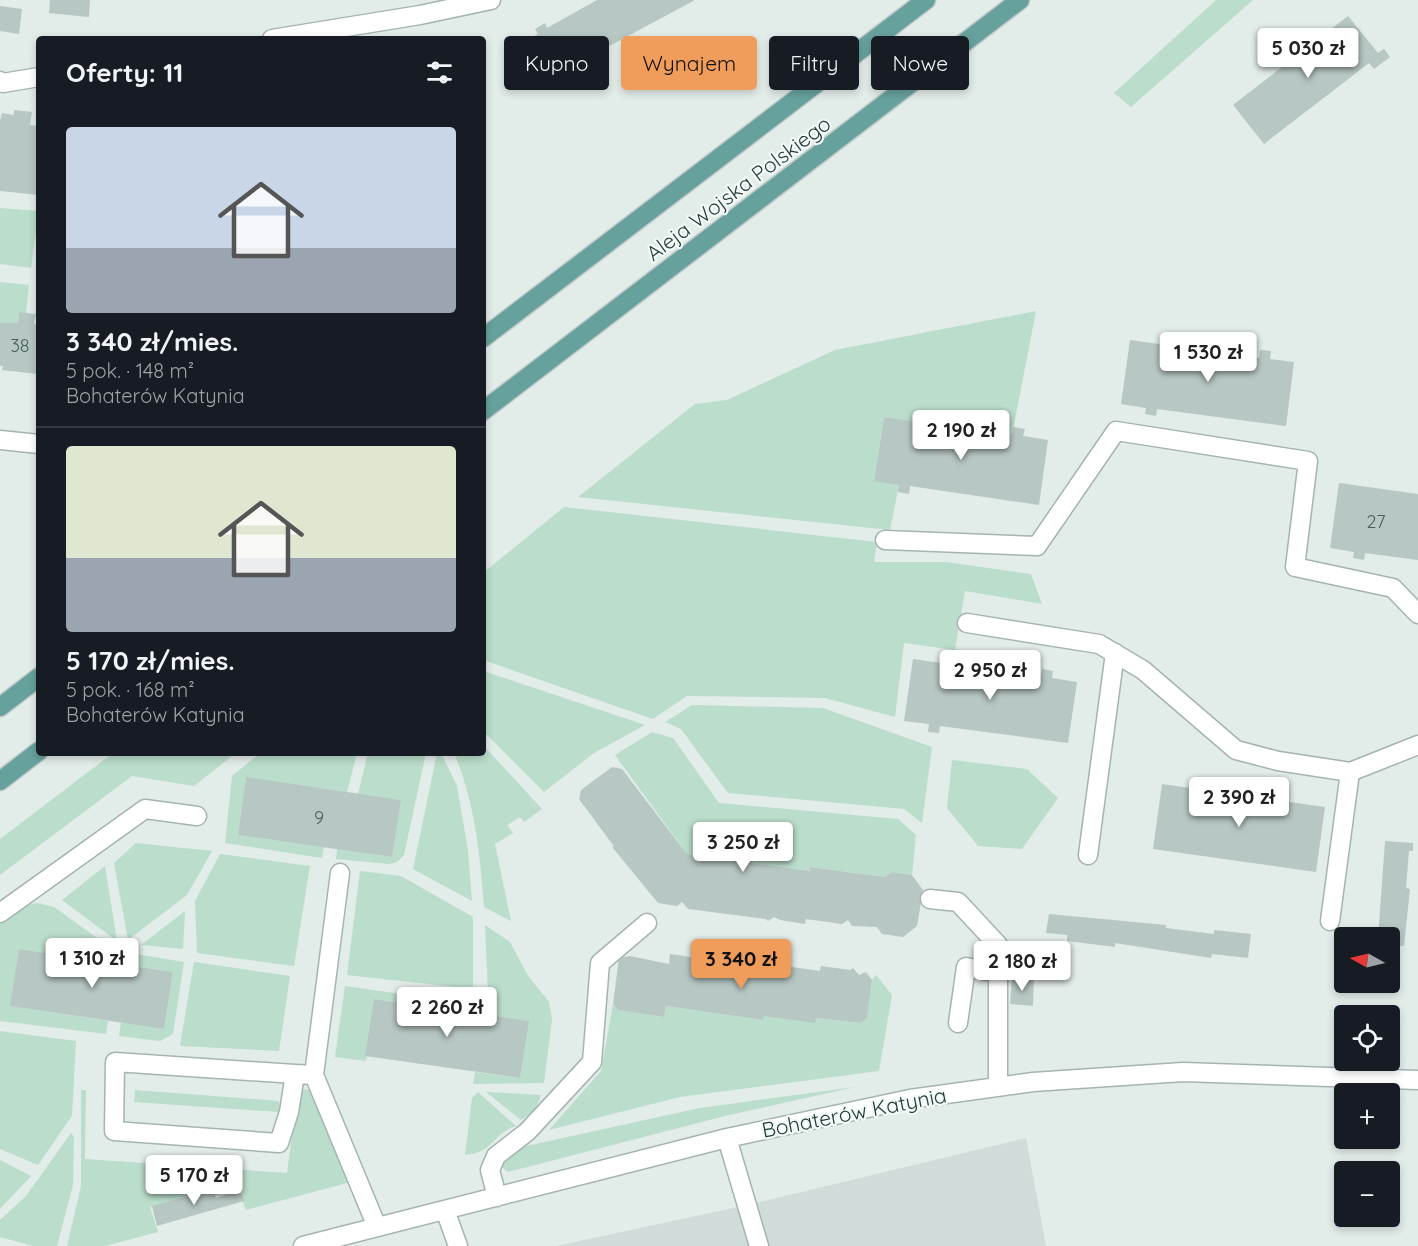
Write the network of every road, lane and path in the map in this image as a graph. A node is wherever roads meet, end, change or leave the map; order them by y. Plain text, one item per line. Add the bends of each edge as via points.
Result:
1 (491, 0) edge
2 (926, 0) edge
3 (1020, 0) edge
4 (290, 36) edge
5 (36, 78) edge
6 (0, 81) edge
7 (486, 336) edge
8 (486, 409) edge
9 (0, 440) edge
10 (36, 444) edge
11 (885, 540) dead end
12 (1418, 614) edge
13 (967, 622) dead end
14 (1115, 652) junction
15 (36, 679) edge
16 (0, 707) edge
17 (1418, 745) edge
18 (36, 753) edge
19 (1350, 772) junction
20 (0, 781) edge
21 (197, 816) dead end
22 (1088, 855) dead end
23 (340, 873) dead end
24 (930, 900) dead end
25 (0, 913) edge
26 (1330, 921) dead end
27 (647, 923) dead end
28 (998, 973) junction
29 (958, 1023) dead end
30 (295, 1074) junction
31 (314, 1075) junction
32 (1418, 1080) edge
33 (998, 1086) junction
34 (727, 1138) junction
35 (498, 1197) junction
36 (445, 1210) junction
37 (378, 1227) junction
38 (303, 1246) edge
39 (458, 1246) edge
40 (759, 1246) edge

1 - 4 street
2 - 7 main road, Aleja Wojska Polskiego
3 - 8 main road, Aleja Wojska Polskiego
5 - 6 street
9 - 10 street
11 - 12 street via 1037,546 1116,431 1308,461 1295,567 1393,588
13 - 14 street via 1099,644
14 - 19 street via 1143,670 1236,750
14 - 22 street
15 - 16 main road
17 - 19 street
18 - 20 main road
19 - 26 street
21 - 25 street via 145,810
23 - 31 street
24 - 28 street via 958,902 998,945
27 - 35 street via 600,963 592,1062 528,1131 496,1156 490,1170
28 - 29 street via 966,967
28 - 33 street
30 - 30 street via 115,1062 114,1131 279,1143
30 - 31 street
31 - 37 street
32 - 33 street, Bohaterów Katynia via 1183,1072
33 - 34 street, Bohaterów Katynia via 910,1099
34 - 35 street, Bohaterów Katynia
34 - 40 street
35 - 36 street, Bohaterów Katynia
36 - 37 street, Bohaterów Katynia
36 - 39 street
37 - 38 street, Bohaterów Katynia

